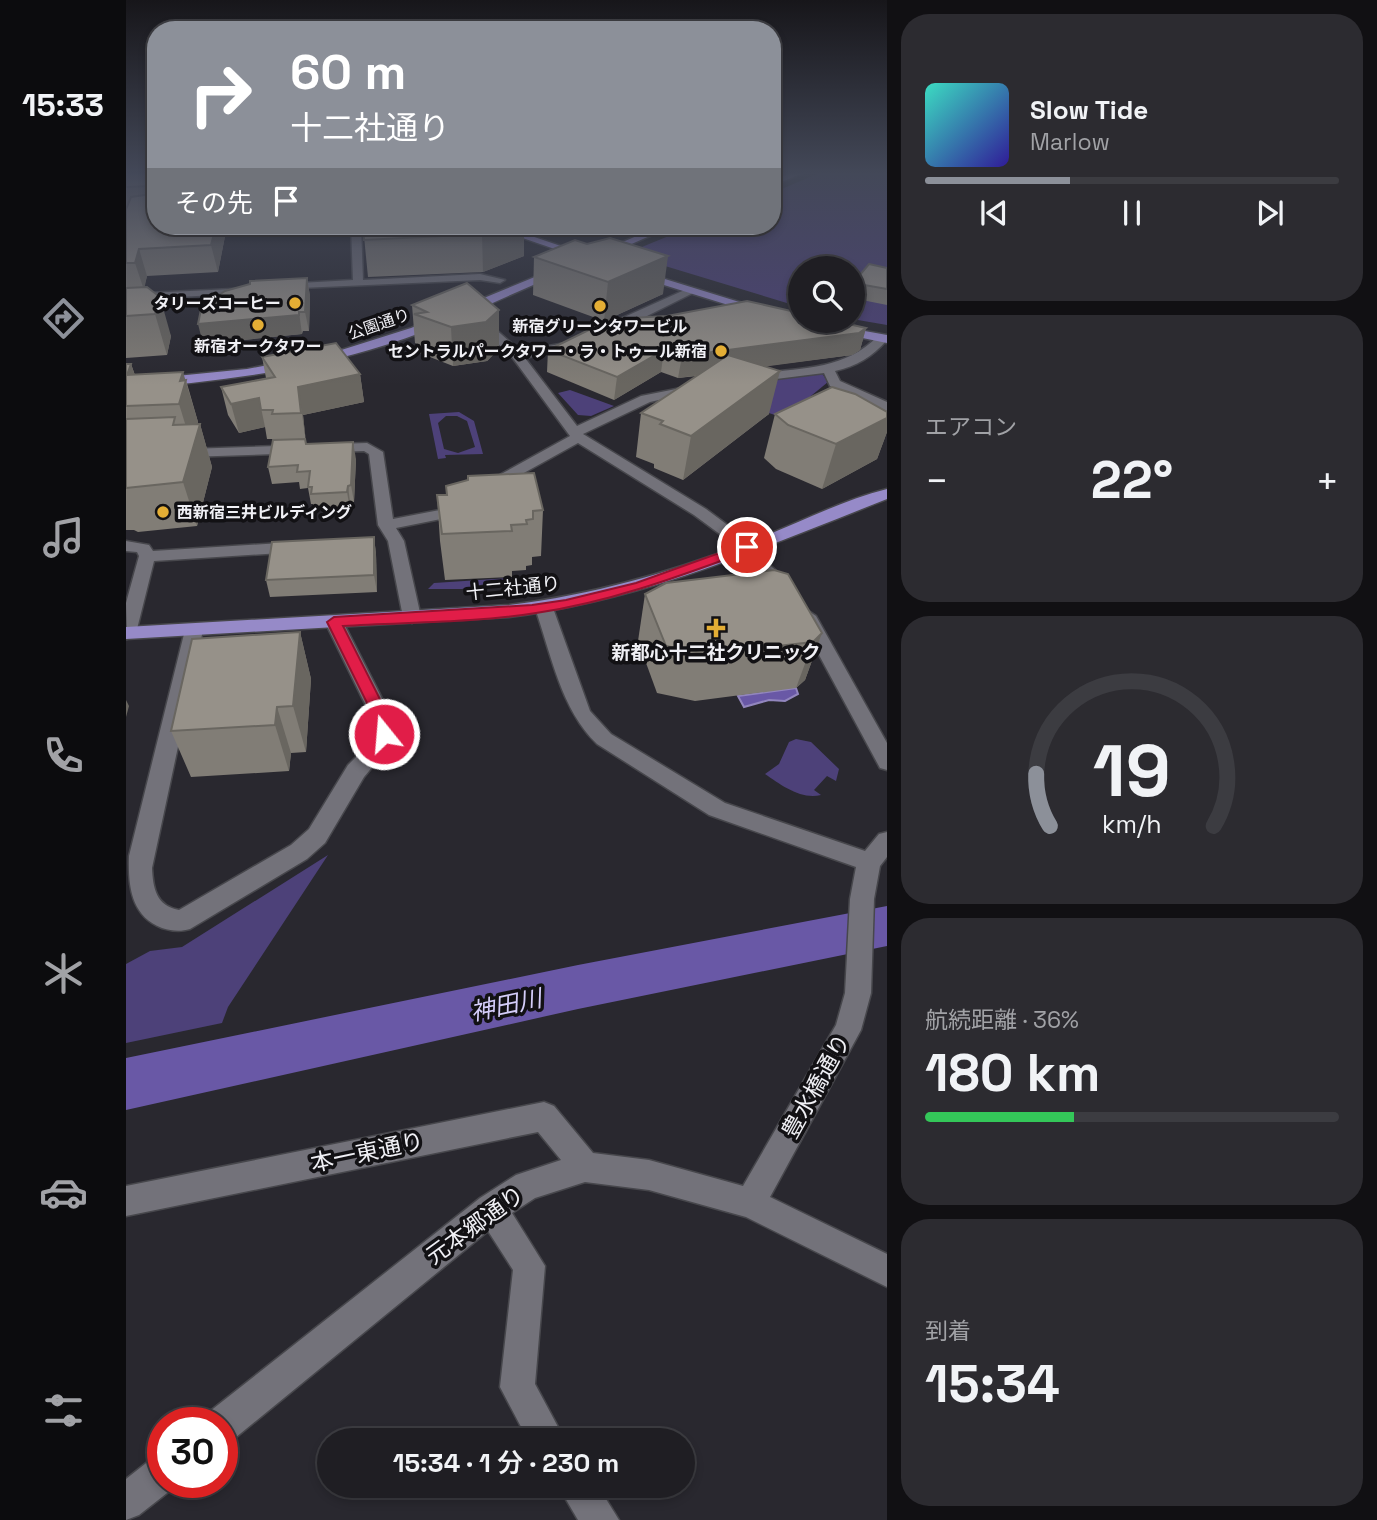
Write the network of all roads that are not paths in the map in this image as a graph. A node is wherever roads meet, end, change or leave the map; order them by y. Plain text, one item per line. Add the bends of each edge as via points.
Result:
1 (357, 243) edge
2 (560, 243) edge
3 (566, 243) edge
4 (602, 243) edge
5 (612, 243) edge
6 (588, 250) junction
7 (613, 262) edge
8 (500, 280) junction
9 (358, 284) junction
10 (475, 290) edge
11 (689, 291) junction
12 (126, 298) edge
13 (467, 308) junction
14 (865, 333) edge
15 (885, 337) edge
16 (351, 338) dead end
17 (517, 355) junction
18 (827, 367) junction
19 (126, 373) edge
20 (247, 373) junction
21 (740, 380) edge
22 (713, 384) edge
23 (126, 385) edge
24 (248, 390) edge
25 (887, 407) edge
26 (577, 434) junction
27 (126, 455) edge
28 (887, 494) edge
29 (388, 536) junction
30 (314, 545) edge
31 (126, 546) edge
32 (744, 548) junction
33 (147, 556) junction
34 (544, 608) junction
35 (412, 617) junction
36 (334, 622) junction
37 (194, 630) junction
38 (127, 633) edge
39 (887, 762) edge
40 (887, 841) edge
41 (869, 862) junction
42 (585, 1167) junction
43 (126, 1201) edge
44 (750, 1203) junction
45 (491, 1209) junction
46 (887, 1271) edge
47 (238, 1412) edge
48 (540, 1428) edge
49 (147, 1486) edge
50 (584, 1498) edge
51 (126, 1502) edge
52 (600, 1520) edge

1 - 9 street
2 - 6 main road
3 - 6 main road
4 - 6 main road, 公園通り
5 - 6 main road, 公園通り
6 - 7 main road
6 - 8 main road, 公園通り
6 - 13 main road, 公園通り
8 - 9 street via 480,277
8 - 10 main road, 公園通り
9 - 12 street
11 - 11 main road via 630,267 771,311
11 - 17 street via 560,349
13 - 17 street
13 - 20 main road, 公園通り via 366,347
14 - 15 main road
15 - 18 street via 860,360
16 - 19 main road, 公園通り via 252,360
17 - 26 street
18 - 21 street
18 - 25 street via 835,383
20 - 23 main road, 公園通り
20 - 24 street
22 - 26 street via 646,399
26 - 29 street via 480,498
26 - 32 street via 700,512
27 - 29 street via 367,447 376,452
28 - 32 main road, 十二社通り
29 - 35 street
30 - 33 street
31 - 33 street via 143,548
32 - 34 main road, 十二社通り via 640,586
32 - 39 street via 786,588 807,616
33 - 38 street
34 - 35 main road, 十二社通り
34 - 41 street via 582,712 604,739 717,809
35 - 36 main road, 十二社通り
36 - 37 main road, 十二社通り
36 - 37 street via 380,715 384,734 379,747 356,771 317,836 299,852 181,921 166,920 147,905 139,887 141,856
37 - 38 main road, 十二社通り
40 - 41 street
41 - 44 street, 豊水橋通り via 861,906 858,993 848,1030
42 - 43 street, 本一東通り via 544,1116
42 - 44 street, 元本郷通り via 649,1175
42 - 45 street, 元本郷通り via 527,1186
44 - 46 street, 元本郷通り
45 - 47 street, 元本郷通り
45 - 48 street via 529,1266 517,1387
49 - 51 street
50 - 52 street

